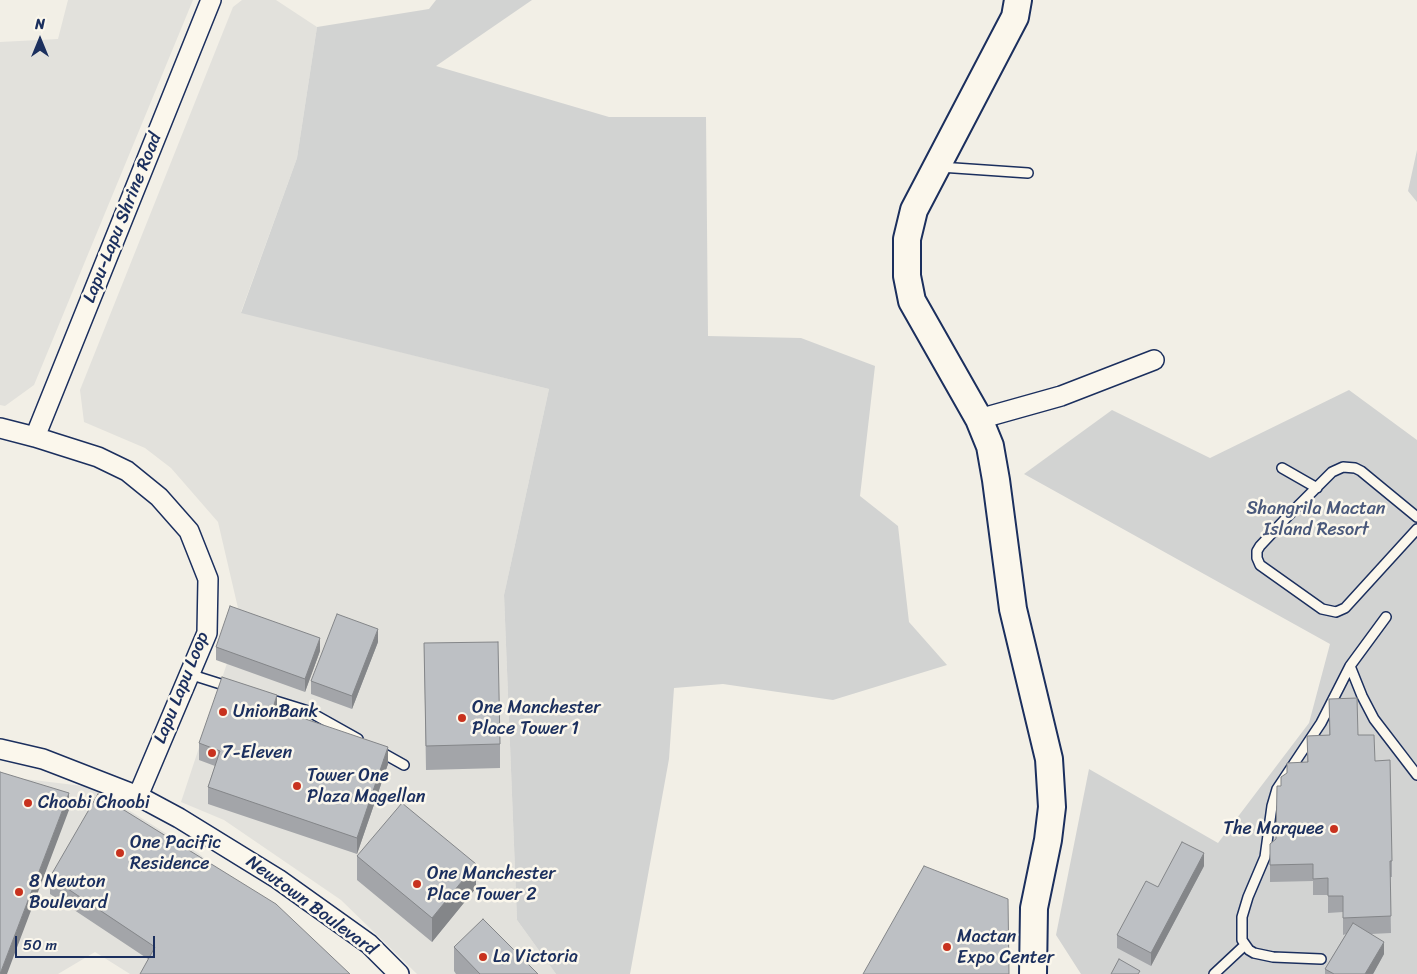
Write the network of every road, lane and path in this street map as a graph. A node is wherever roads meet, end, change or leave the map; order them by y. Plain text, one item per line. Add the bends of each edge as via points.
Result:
1 (212, 0) edge
2 (1018, 0) edge
3 (937, 167) junction
4 (1028, 173) dead end
5 (1154, 360) dead end
6 (979, 419) junction
7 (0, 428) edge
8 (35, 437) junction
9 (1282, 468) dead end
10 (1317, 488) junction
11 (1417, 517) edge
12 (1417, 528) edge
13 (1386, 616) dead end
14 (1350, 666) junction
15 (189, 674) junction
16 (235, 688) edge
17 (253, 694) edge
18 (0, 749) edge
19 (404, 765) dead end
20 (1417, 775) edge
21 (138, 796) junction
22 (1245, 945) junction
23 (1321, 959) dead end
24 (399, 974) edge
25 (1033, 974) edge
26 (1214, 974) edge

1 - 8 street, Lapu-Lapu Shrine Road
2 - 3 street via 1015,17
3 - 4 lane
3 - 6 street via 914,210 907,239 907,276 912,301
5 - 6 street via 1061,396
6 - 25 street via 990,446 996,480 1012,609 1049,759 1052,807 1034,908
7 - 8 street, Lapu Lapu Loop
8 - 15 street, Lapu Lapu Loop via 98,457 127,471 159,497 189,532 208,579 207,633
9 - 10 lane
10 - 11 lane via 1332,472 1343,467 1355,468
10 - 12 lane via 1260,546 1257,558 1260,565 1322,609 1331,612 1345,608
13 - 14 lane
14 - 20 lane via 1374,719
14 - 22 lane via 1321,723 1277,789 1265,857 1242,918 1241,934
15 - 16 lane
15 - 21 street, Lapu Lapu Loop
17 - 19 lane via 308,711
18 - 21 street, Newtown Boulevard via 43,759
21 - 24 street, Newtown Boulevard via 278,879 370,944
22 - 23 lane via 1260,955
22 - 26 lane

